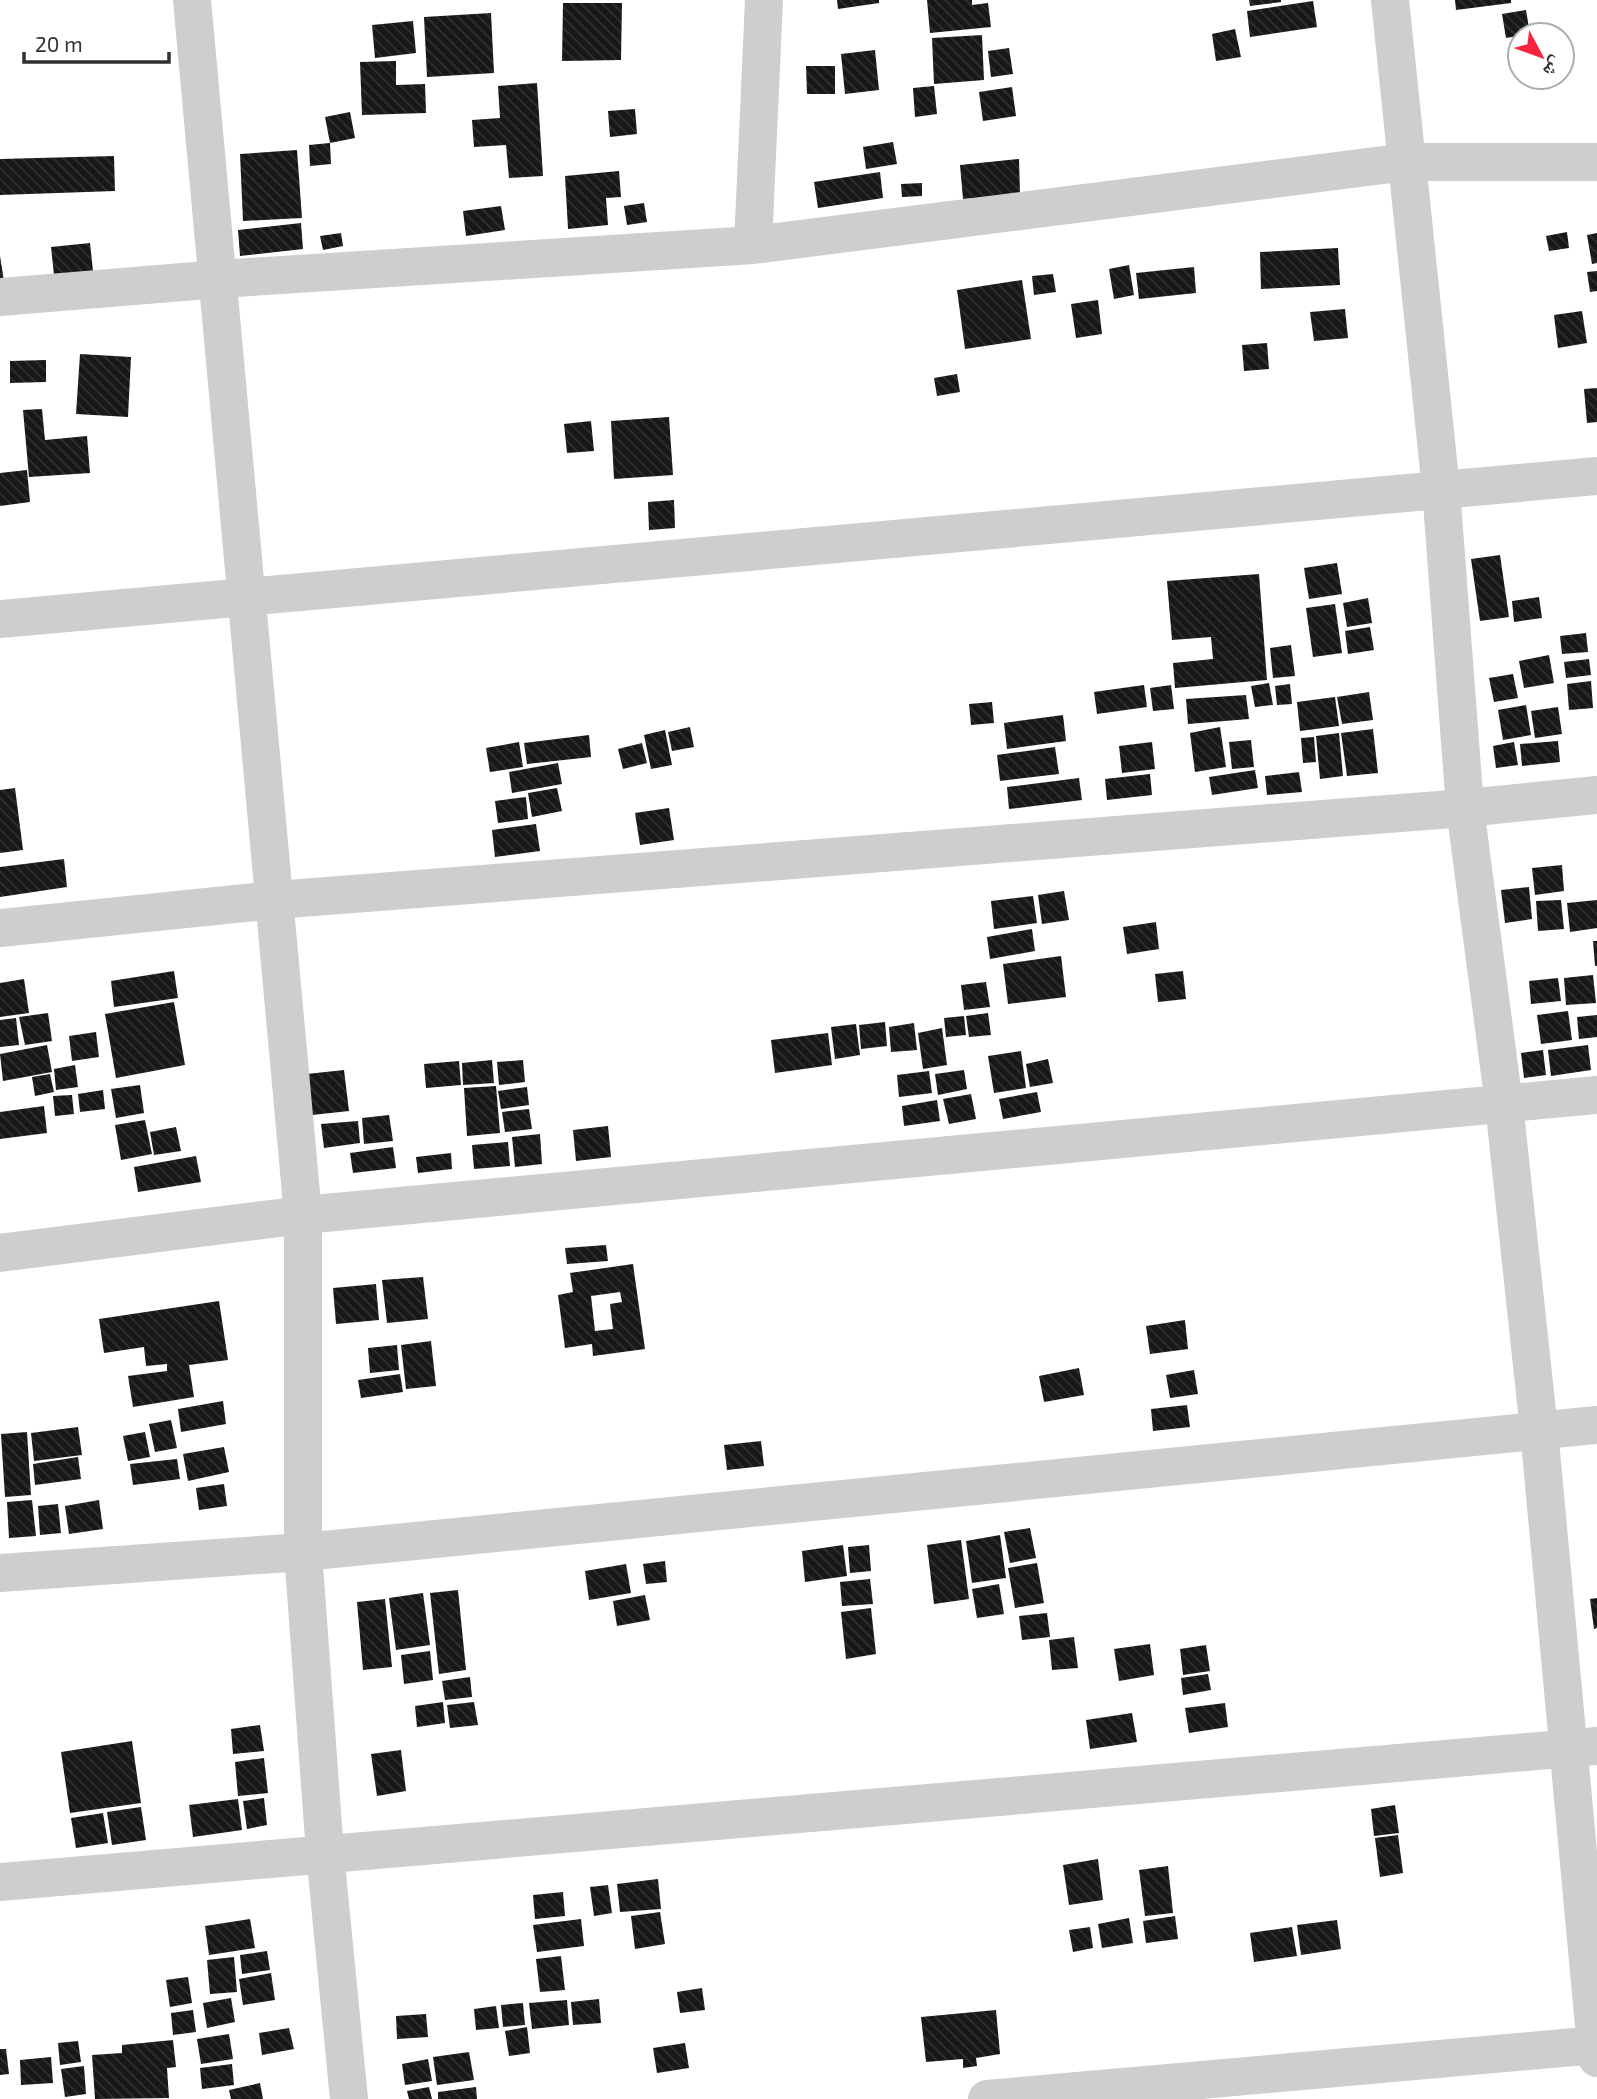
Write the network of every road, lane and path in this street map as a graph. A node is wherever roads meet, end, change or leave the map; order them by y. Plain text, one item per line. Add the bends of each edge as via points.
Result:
1 (192, 0) edge
2 (764, 0) edge
3 (1390, 0) edge
4 (1407, 162) junction
5 (1597, 162) edge
6 (753, 245) junction
7 (219, 279) junction
8 (0, 297) edge
9 (1597, 476) edge
10 (1441, 489) junction
11 (247, 595) junction
12 (0, 619) edge
13 (1597, 795) edge
14 (1465, 808) junction
15 (275, 900) junction
16 (0, 928) edge
17 (1597, 1095) edge
18 (1504, 1104) junction
19 (303, 1215) junction
20 (0, 1254) edge
21 (1597, 1425) edge
22 (1539, 1430) junction
23 (303, 1552) junction
24 (0, 1573) edge
25 (1583, 1747) edge
26 (325, 1853) junction
27 (0, 1882) edge
28 (1597, 2049) edge
29 (349, 2099) edge
30 (987, 2099) edge

1 - 7 street
2 - 6 street
3 - 4 street
4 - 5 street
4 - 6 street
4 - 10 street
6 - 7 street
7 - 8 street
7 - 11 street
9 - 10 street
10 - 11 street
10 - 14 street
11 - 12 street
11 - 15 street
13 - 14 street
14 - 15 street
14 - 18 street
15 - 16 street
15 - 19 street
17 - 18 street
18 - 19 street
18 - 22 street
19 - 20 street
19 - 23 street
21 - 22 street
22 - 23 street
22 - 25 street
23 - 24 street
23 - 26 street
25 - 26 street
25 - 28 street
26 - 27 street
26 - 29 street
28 - 30 street

